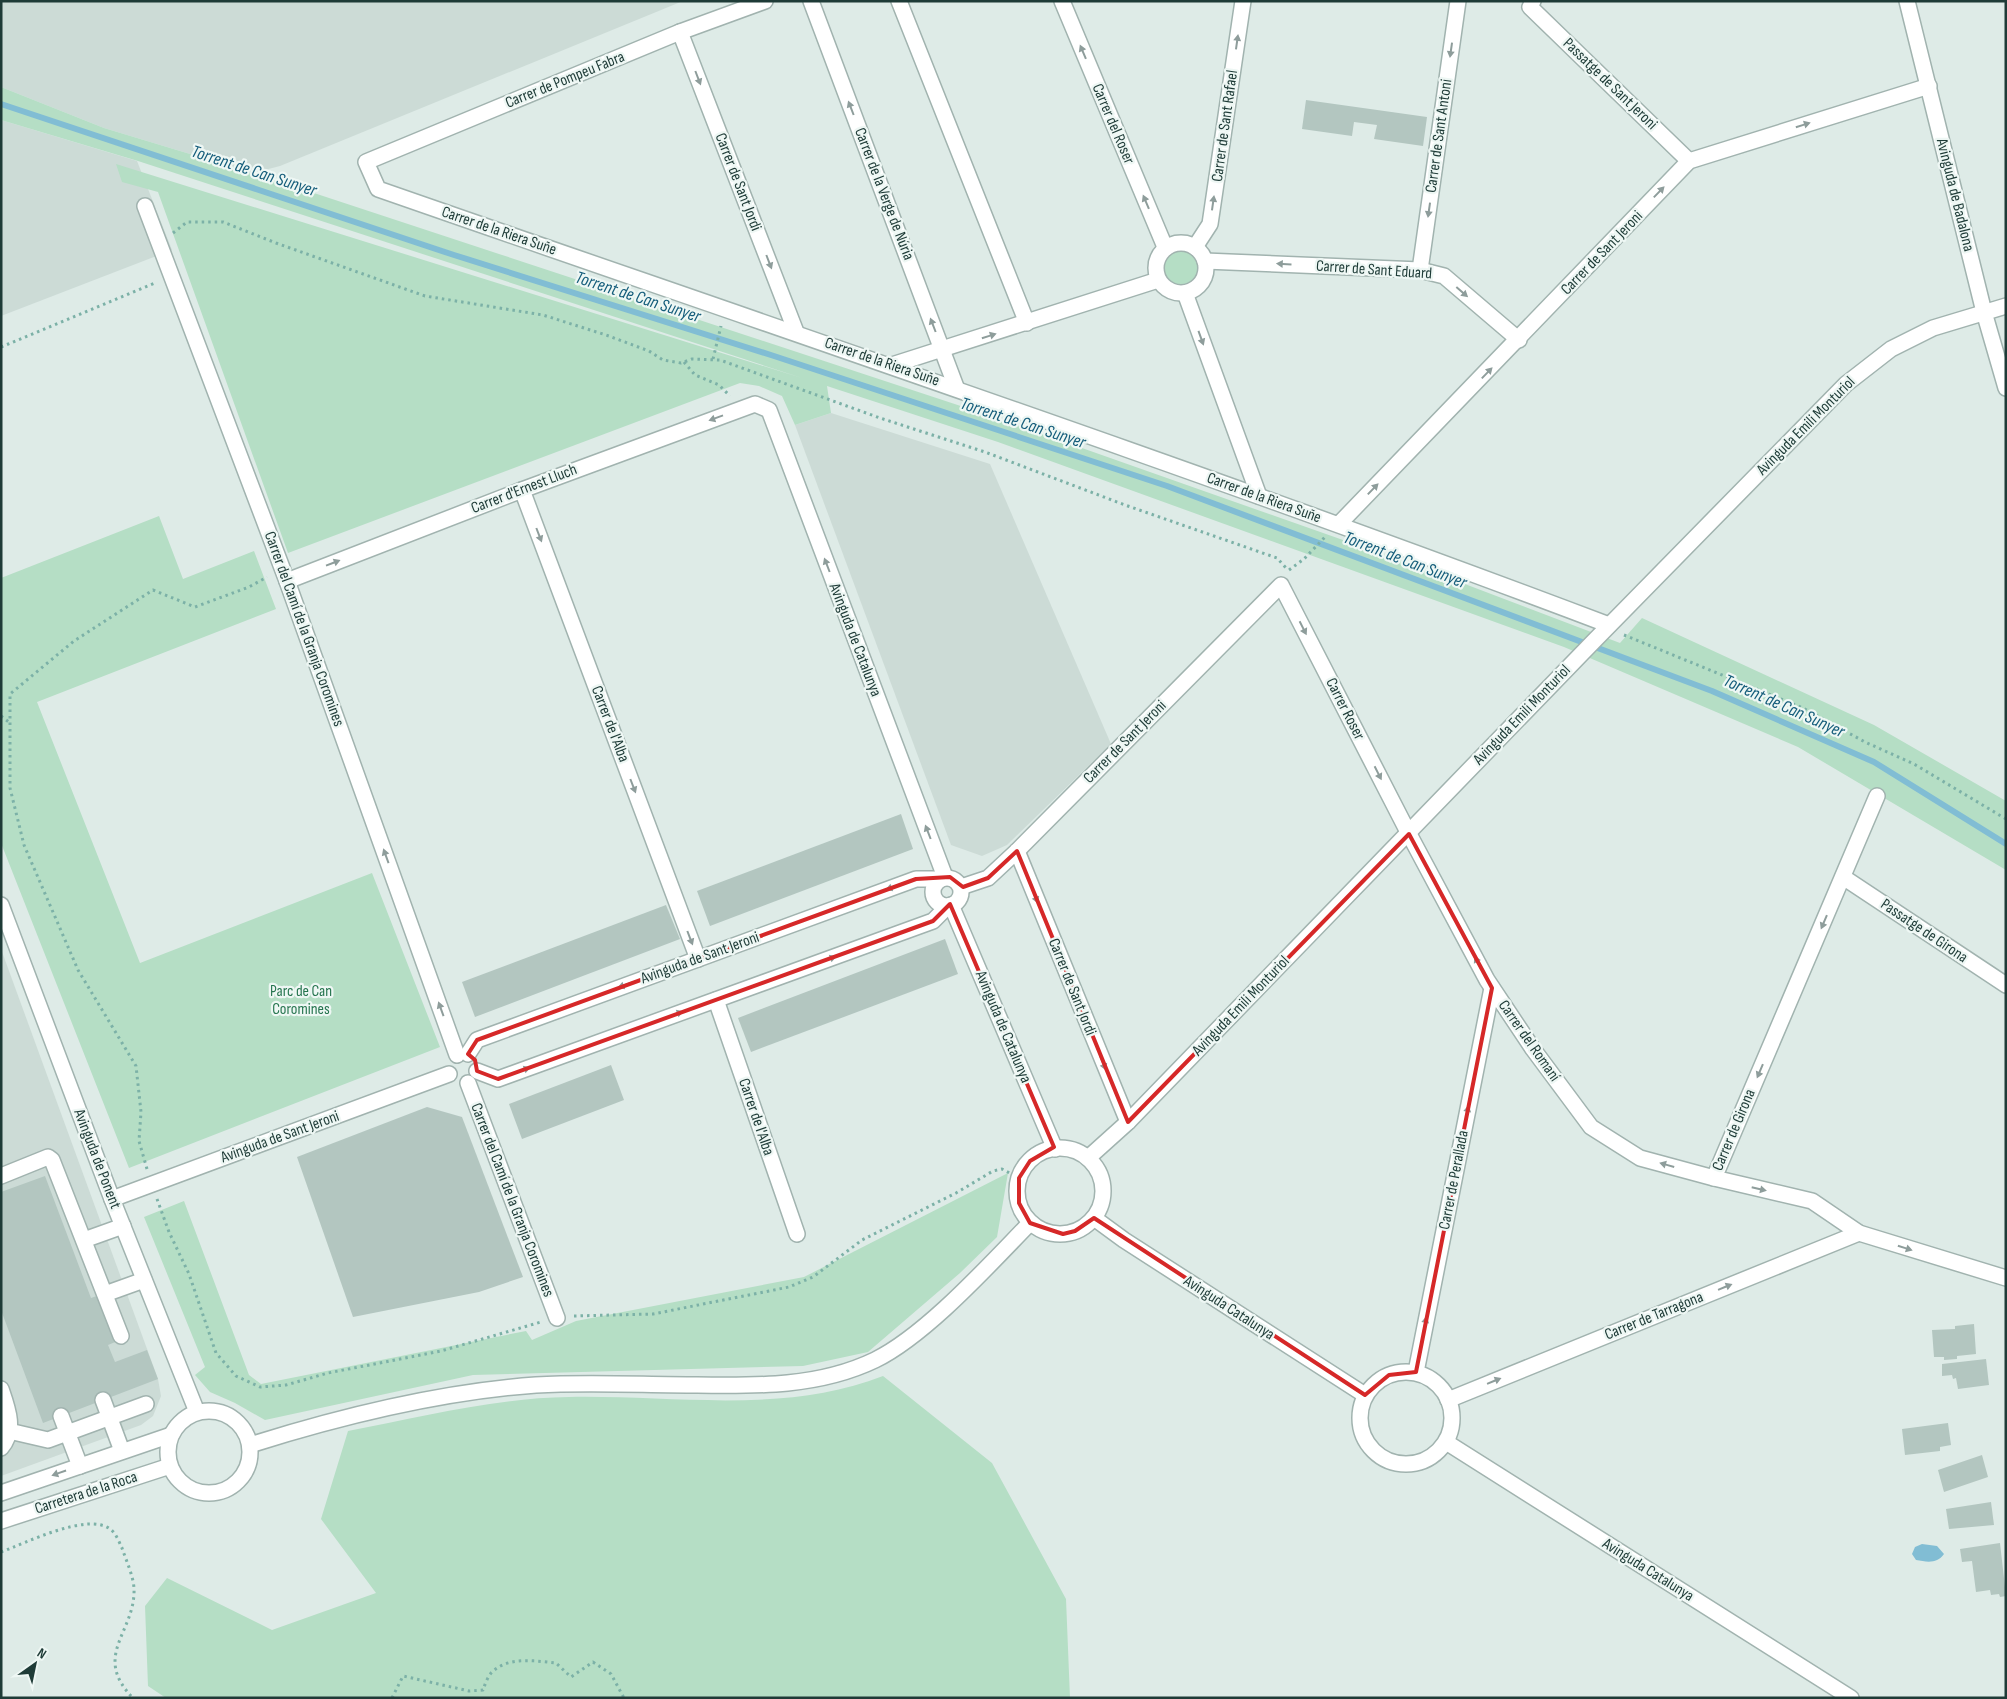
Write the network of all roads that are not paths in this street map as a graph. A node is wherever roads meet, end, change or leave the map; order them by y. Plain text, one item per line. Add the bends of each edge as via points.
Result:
1 (765, 1) edge
2 (811, 1) edge
3 (899, 1) edge
4 (1062, 1) edge
5 (1243, 1) edge
6 (1458, 1) edge
7 (1907, 1) edge
8 (1532, 4) edge
9 (680, 32) junction
10 (1929, 86) junction
11 (1689, 161) junction
12 (366, 162) joint
13 (145, 206) dead end
14 (1165, 247) junction
15 (1195, 247) junction
16 (1205, 261) junction
17 (1420, 270) junction
18 (1158, 280) junction
19 (1185, 293) junction
20 (2006, 306) edge
21 (1984, 312) junction
22 (1027, 323) junction
23 (796, 332) junction
24 (1519, 340) junction
25 (942, 351) junction
26 (892, 365) junction
27 (956, 387) junction
28 (2006, 388) edge
29 (762, 406) joint
30 (522, 490) junction
31 (1259, 496) junction
32 (1335, 528) junction
33 (285, 574) junction
34 (1281, 585) joint
35 (1606, 629) junction
36 (1878, 796) dead end
37 (1409, 834) junction
38 (1016, 851) junction
39 (1843, 877) junction
40 (943, 878) junction
41 (961, 888) junction
42 (1, 905) edge
43 (949, 906) junction
44 (698, 959) junction
45 (2006, 986) edge
46 (1492, 988) junction
47 (716, 1000) junction
48 (463, 1054) junction
49 (449, 1074) junction
50 (472, 1077) junction
51 (1128, 1122) junction
52 (1055, 1149) junction
53 (1088, 1158) junction
54 (1, 1176) edge
55 (1714, 1178) junction
56 (112, 1199) junction
57 (1094, 1218) junction
58 (1030, 1223) junction
59 (123, 1226) junction
60 (1859, 1233) junction
61 (797, 1234) dead end
62 (84, 1240) junction
63 (2006, 1278) edge
64 (144, 1280) junction
65 (105, 1294) junction
66 (557, 1318) dead end
67 (121, 1336) dead end
68 (1416, 1372) junction
69 (1, 1389) edge
70 (1365, 1396) junction
71 (103, 1400) dead end
72 (1448, 1400) junction
73 (146, 1404) dead end
74 (197, 1412) junction
75 (61, 1416) dead end
76 (109, 1417) junction
77 (9, 1432) junction
78 (68, 1433) junction
79 (172, 1435) junction
80 (1446, 1442) junction
81 (250, 1445) junction
82 (1, 1448) edge
83 (122, 1451) junction
84 (80, 1466) junction
85 (170, 1466) junction
86 (1, 1492) edge
87 (1, 1521) edge
88 (1851, 1698) edge

1 - 9 street, Carrer de Pompeu Fabra
25 -> 2 street, Carrer de la Verge de Núria
3 - 22 street
14 -> 4 street, Carrer del Roser
15 -> 5 street, Carrer de Sant Rafael via 1210,224
6 -> 17 street, Carrer de Sant Antoni
7 - 10 street, Avinguda de Badalona
8 - 11 street, Passatge de Sant Jeroni
9 - 12 street, Carrer de Pompeu Fabra
9 -> 23 street, Carrer de Sant Jordi
11 -> 10 street, Carrer de Sant Jeroni
10 - 21 street, Avinguda de Badalona
24 -> 11 street, Carrer de Sant Jeroni
12 - 23 street, Carrer de la Riera Suñe via 378,189
13 - 33 street, Carrer del Camí de la Granja Coromines
14 - 15 street via 1182,242
14 - 18 street via 1156,262
15 - 16 street
17 -> 16 street, Carrer de Sant Eduard
16 - 19 street via 1205,275 1201,282
17 -> 24 street, Carrer de Sant Eduard via 1444,276
18 - 19 street via 1171,291
18 - 22 street
19 -> 31 street
20 - 21 street, Avinguda Emili Monturiol
21 - 28 street, Avinguda de Badalona
21 - 35 street, Avinguda Emili Monturiol via 1933,328 1900,345 1846,384
25 -> 22 street
23 - 26 street, Carrer de la Riera Suñe
32 -> 24 street, Carrer de Sant Jeroni
25 - 26 street
25 - 27 street, Carrer de la Verge de Núria
26 - 27 street, Carrer de la Riera Suñe
27 - 31 street, Carrer de la Riera Suñe
29 -> 30 street, Carrer d'Ernest Lluch via 755,404
40 -> 29 street, Avinguda de Catalunya via 769,410
33 -> 30 street, Carrer d'Ernest Lluch
30 -> 44 street, Carrer de l'Alba
31 - 32 street, Carrer de la Riera Suñe
32 - 35 street, Carrer de la Riera Suñe
48 -> 33 street, Carrer del Camí de la Granja Coromines
34 -> 37 street, Carrer Roser
34 - 38 street, Carrer de Sant Jeroni
35 - 37 street, Avinguda Emili Monturiol
36 - 39 street, Carrer de Girona
46 -> 37 street, Carrer del Romaní
37 - 51 street, Avinguda Emili Monturiol
38 - 41 street, Carrer de Sant Jeroni via 988,878
38 -> 51 street, Carrer de Sant Jordi
39 - 45 street, Passatge de Girona
39 -> 55 street, Carrer de Girona
40 - 41 street via 955,880
40 - 43 street via 935,884 933,893 939,903
40 -> 44 street, Avinguda de Sant Jeroni via 916,879
41 - 43 street via 960,898
42 - 56 street, Avinguda de Ponent
47 -> 43 street via 933,921
43 - 52 street, Avinguda de Catalunya
44 -> 48 street, Avinguda de Sant Jeroni via 477,1040
55 -> 46 street, Carrer del Romaní via 1640,1158 1591,1127 1532,1049
68 -> 46 street, Carrer de Perallada
50 -> 47 street via 498,1079
47 - 61 street, Carrer de l'Alba
48 - 49 street via 449,1061
48 - 50 street via 475,1060
49 - 50 street via 455,1081
49 - 56 street, Avinguda de Sant Jeroni
50 - 66 street, Carrer del Camí de la Granja Coromines
51 - 53 street, Avinguda Emili Monturiol
52 - 53 street via 1064,1148
52 - 58 street via 1042,1152 1030,1161 1020,1178 1019,1203
53 - 57 street via 1101,1176 1103,1193
54 - 62 street via 48,1157 52,1160
55 -> 60 street, Carrer de Girona via 1812,1201
56 - 59 street, Avinguda de Ponent
57 - 58 street via 1075,1232 1064,1234 1049,1232
57 - 70 street, Avinguda Catalunya
58 - 81 street via 945,1307 898,1346 875,1360 830,1376 750,1386 526,1386 408,1404 316,1424
59 - 62 street
59 - 64 street, Avinguda de Ponent
60 -> 63 street, Carrer de Girona
72 -> 60 street, Carrer de Tarragona
62 - 65 street
64 - 65 street
64 - 74 street, Avinguda de Ponent
65 - 67 street
68 - 70 street via 1389,1374 1375,1383
68 - 72 street via 1431,1378
69 - 77 street via 11,1417
70 - 80 street via 1360,1419 1363,1434 1369,1446 1381,1456 1392,1462 1408,1464 1425,1460
71 - 76 street
72 - 80 street via 1452,1420
73 - 76 street
74 - 79 street via 184,1419
74 - 81 street via 215,1410 231,1416 244,1428
75 - 78 street
76 - 78 street
76 - 83 street
77 - 78 street via 48,1440
77 - 82 street
78 - 84 street
79 - 83 street
79 - 85 street via 168,1444
80 - 88 street, Avinguda Catalunya
81 - 85 street via 250,1461 244,1476 232,1487 216,1493 200,1492 185,1486
83 - 84 street
84 -> 86 street
85 - 87 street, Carretera de la Roca

